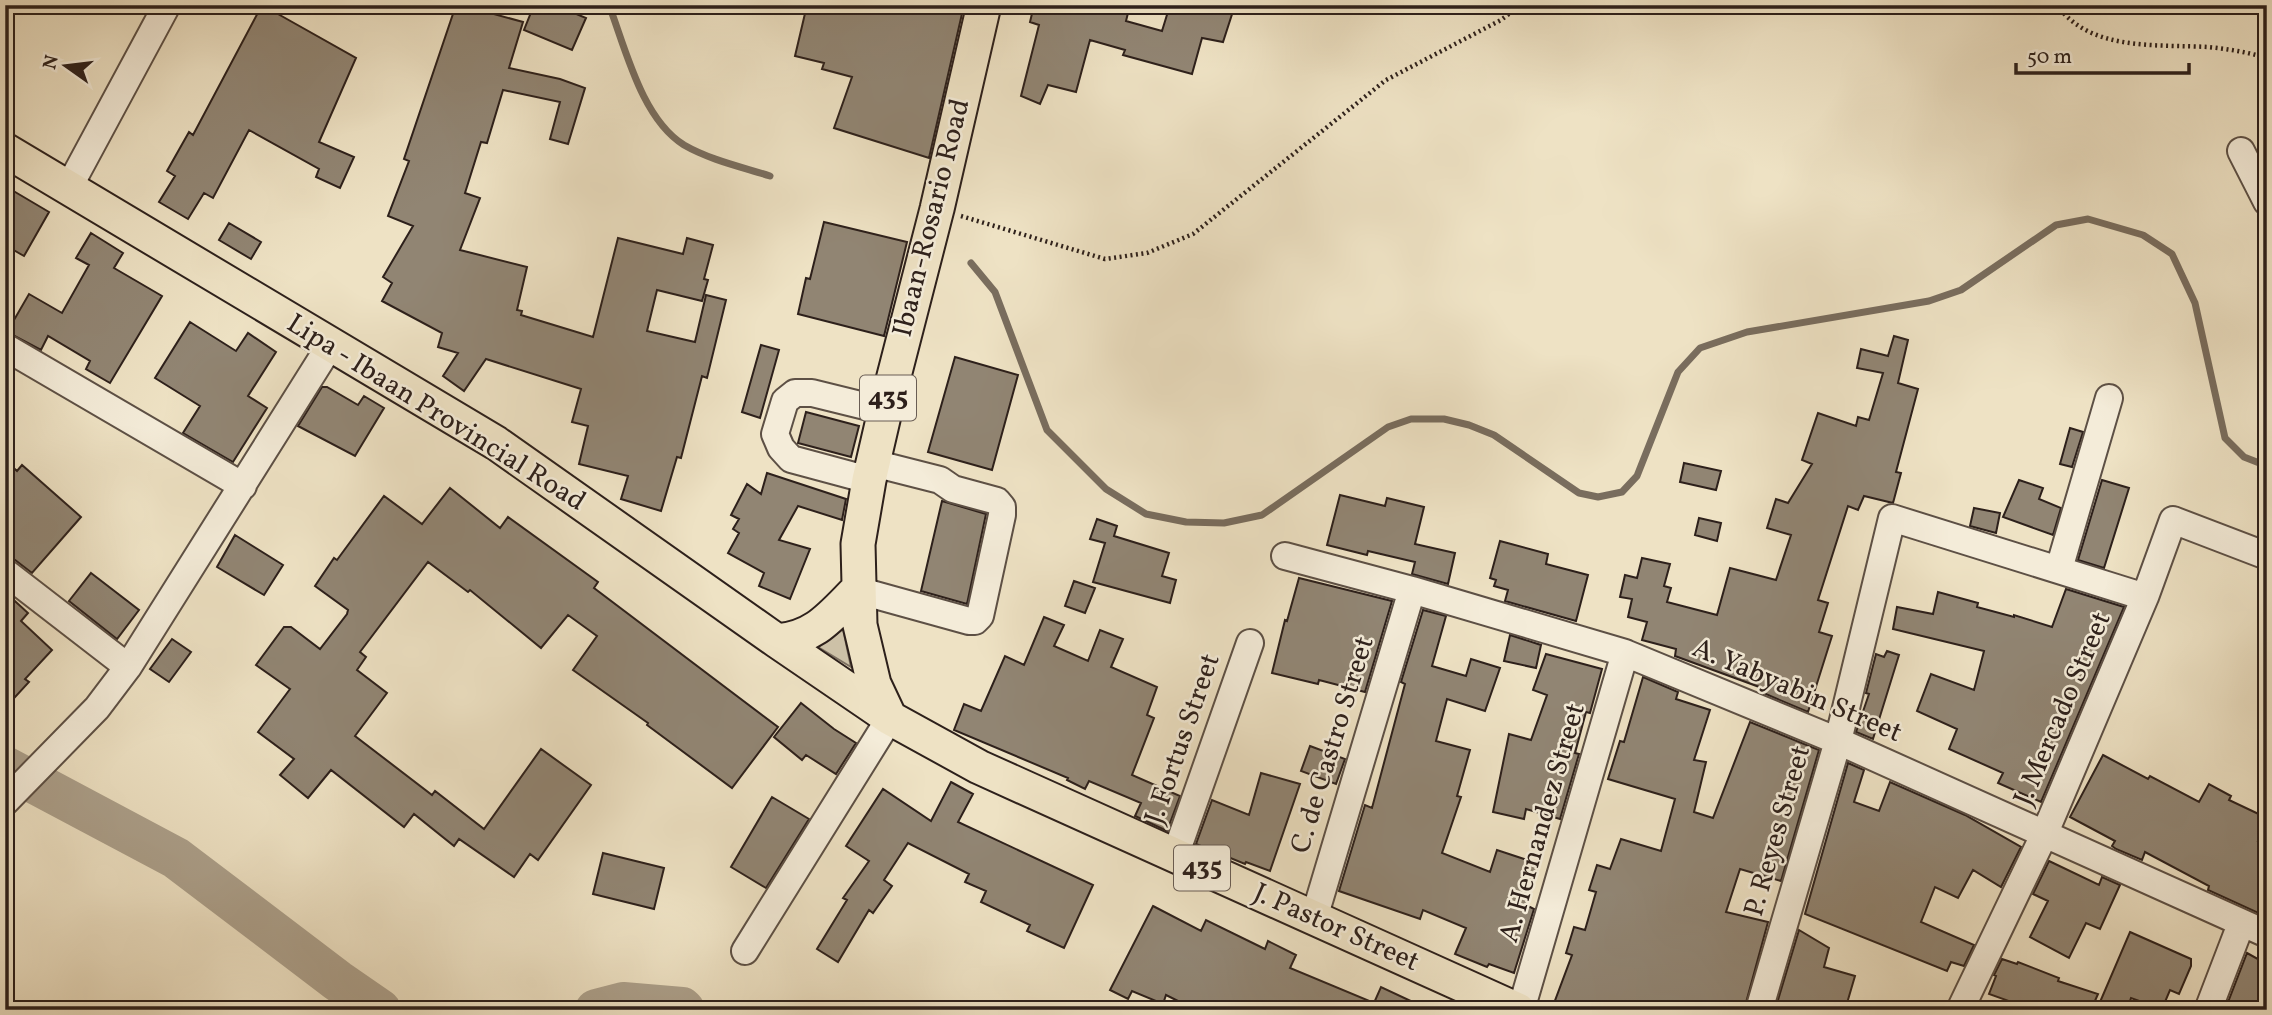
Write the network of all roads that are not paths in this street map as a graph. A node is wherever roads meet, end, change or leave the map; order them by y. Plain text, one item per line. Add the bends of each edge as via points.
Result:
1 (167, 5) edge
2 (984, 5) edge
3 (5, 149) edge
4 (2267, 159) edge
5 (69, 187) junction
6 (2267, 202) edge
7 (331, 344) junction
8 (5, 347) edge
9 (2109, 398) dead end
10 (885, 411) junction
11 (871, 471) junction
12 (243, 486) junction
13 (1284, 556) dead end
14 (2267, 556) edge
15 (2059, 569) junction
16 (5, 572) edge
17 (857, 590) junction
18 (1412, 590) junction
19 (2145, 597) junction
20 (777, 641) junction
21 (1250, 643) dead end
22 (1625, 653) junction
23 (128, 667) junction
24 (890, 718) junction
25 (1838, 741) junction
26 (5, 802) edge
27 (2044, 835) junction
28 (1175, 856) junction
29 (1314, 918) junction
30 (2241, 924) junction
31 (2267, 934) edge
32 (745, 951) dead end
33 (1519, 1010) edge
34 (1759, 1010) edge
35 (1960, 1010) edge
36 (2208, 1010) edge

1 - 5 street
2 - 10 main road, Ibaan-Rosario Road / 435
3 - 5 main road, Lipa - Ibaan Provincial Road
4 - 6 street via 2241,152
5 - 7 main road, Lipa - Ibaan Provincial Road
7 - 12 street
7 - 20 main road, Lipa - Ibaan Provincial Road via 496,443
8 - 12 street
9 - 15 street
10 - 11 main road, Ibaan-Rosario Road / 435
10 - 11 street via 795,393 785,401 775,434 791,459
11 - 17 main road, Ibaan-Rosario Road / 435 via 858,544
11 - 17 street via 940,480 953,489 997,501 1002,515 975,621
12 - 23 street
13 - 18 street, A. Yabyabin Street
14 - 19 street, J. Mercado Street via 2173,520
15 - 19 street, P. Reyes Street
15 - 25 street, P. Reyes Street via 1892,519
16 - 23 street
17 - 20 main road via 808,634
17 - 24 main road, Ibaan-Rosario Road / 435 via 866,655
18 - 22 street, A. Yabyabin Street
18 - 29 street, C. de Castro Street
19 - 27 street, J. Mercado Street
20 - 24 main road, Lipa - Ibaan Provincial Road
21 - 28 street, J. Fortus Street
22 - 25 street, A. Yabyabin Street
22 - 33 street, A. Hernandez Street
23 - 26 street via 97,708
24 - 28 main road, J. Pastor Street / 435 via 979,767
24 - 32 street
25 - 27 street, A. Yabyabin Street
25 - 34 street, P. Reyes Street
27 - 30 street, A. Yabyabin Street
27 - 35 street, J. Mercado Street
28 - 29 main road, J. Pastor Street / 435
29 - 33 main road, J. Pastor Street / 435
30 - 31 street, A. Yabyabin Street
30 - 36 street

